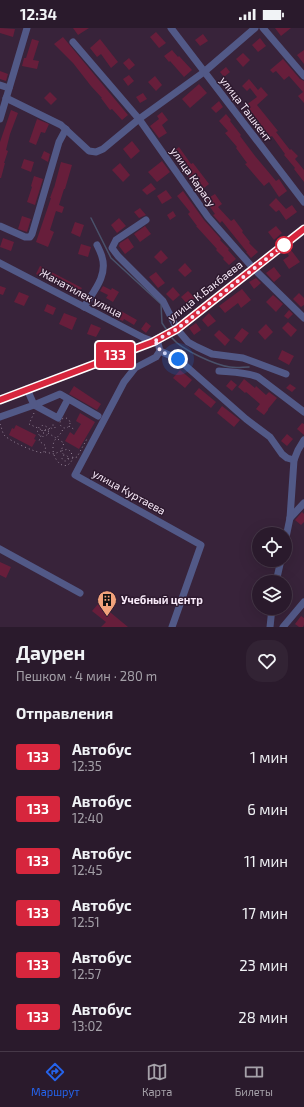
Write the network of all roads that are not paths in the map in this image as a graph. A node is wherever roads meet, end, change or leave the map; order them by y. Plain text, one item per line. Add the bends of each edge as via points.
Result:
1 (27, 28) edge
2 (171, 28) edge
3 (255, 28) edge
4 (263, 28) edge
5 (73, 42) dead end
6 (204, 72) junction
7 (304, 76) edge
8 (0, 85) edge
9 (9, 88) junction
10 (6, 98) junction
11 (0, 119) edge
12 (139, 119) junction
13 (66, 129) junction
14 (304, 202) edge
15 (146, 220) dead end
16 (0, 226) edge
17 (304, 229) edge
18 (97, 245) dead end
19 (0, 263) edge
20 (253, 268) junction
21 (84, 307) junction
22 (304, 318) edge
23 (177, 329) junction
24 (153, 342) junction
25 (160, 351) junction
26 (219, 371) dead end
27 (286, 374) dead end
28 (27, 389) junction
29 (68, 399) junction
30 (0, 400) edge
31 (36, 406) junction
32 (304, 412) edge
33 (98, 416) dead end
34 (0, 418) edge
35 (304, 440) edge
36 (294, 460) junction
37 (304, 503) edge
38 (290, 518) junction
39 (288, 527) edge
40 (0, 549) edge
41 (80, 593) dead end
42 (304, 602) edge
43 (271, 615) edge
44 (172, 627) edge
45 (270, 627) edge
46 (283, 627) edge

1 - 9 street
2 - 6 street, улица Ташкент
3 - 6 street
4 - 7 street
5 - 12 street, улица Карасу
6 - 12 street
6 - 14 street, улица Ташкент
8 - 9 street
9 - 10 street
10 - 11 street
10 - 13 street
12 - 13 street via 96,152 89,151
12 - 20 street, улица Карасу via 208,217
13 - 16 street via 59,142 30,237 25,238
15 - 23 street via 116,240 112,248 163,301
17 - 20 street, улица К.Бакбаева
18 - 21 street via 103,258 103,270 101,279
19 - 21 street, Жанатилек улица
20 - 22 street, улица Карасу
20 - 23 street, улица К.Бакбаева
21 - 24 street, Жанатилек улица
23 - 24 street, улица К.Бакбаева
23 - 27 street via 188,342 204,351 243,358
24 - 25 street via 158,344
24 - 28 street, улица К.Бакбаева
25 - 36 street via 178,359 270,437 282,454
25 - 44 street, улица Куртаева via 156,358 135,368 124,382 76,475 201,545
26 - 32 street via 252,374
28 - 30 street, улица К.Бакбаева
28 - 31 street
29 - 31 street via 60,394
29 - 31 street via 58,418
29 - 33 street
31 - 34 street
35 - 36 street
36 - 38 street
37 - 38 street
38 - 39 street
40 - 41 street
42 - 46 street
43 - 45 street

